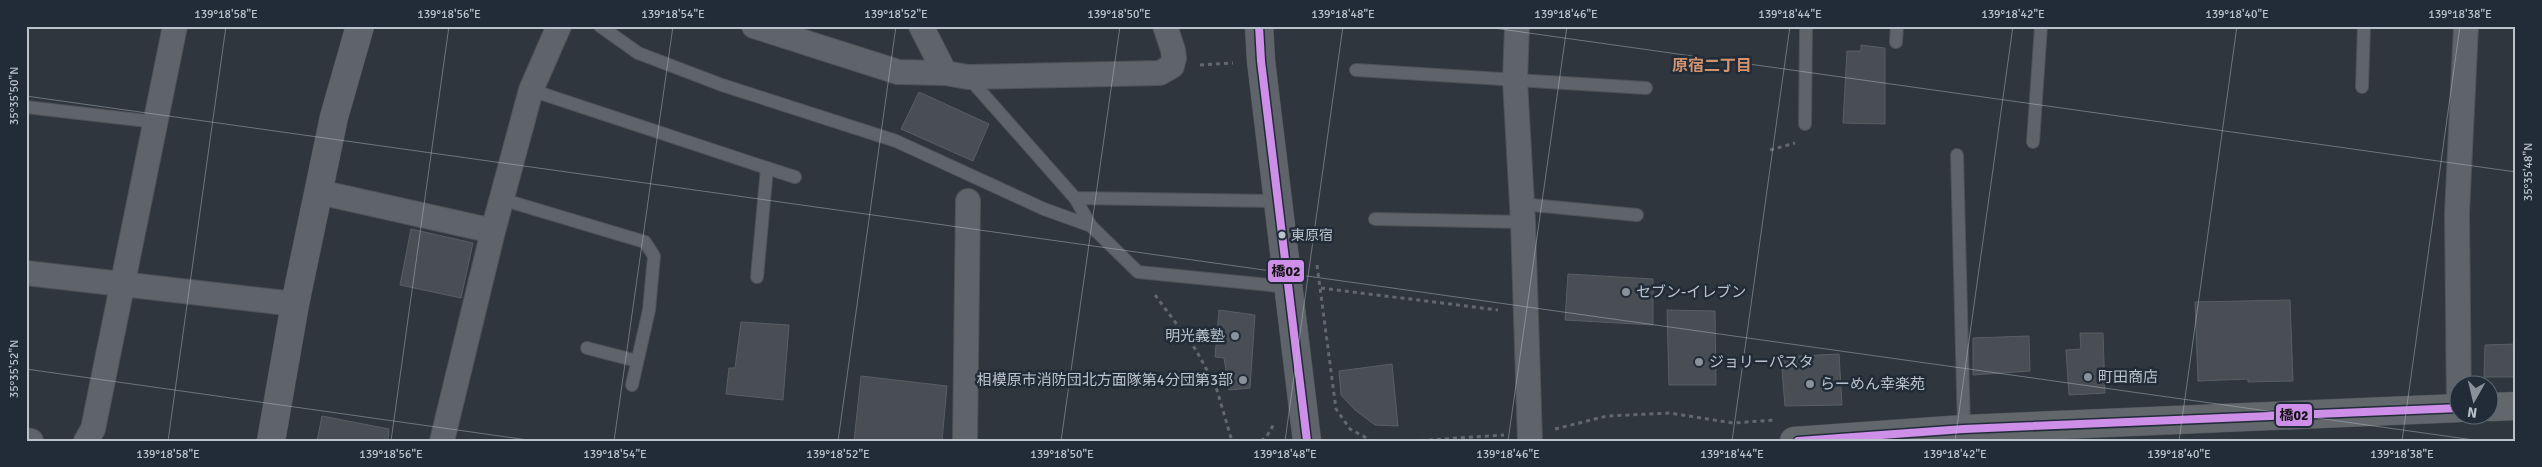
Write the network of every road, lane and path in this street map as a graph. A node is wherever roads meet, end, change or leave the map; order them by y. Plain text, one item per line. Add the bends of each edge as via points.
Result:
1 (175, 26) edge
2 (360, 26) edge
3 (559, 26) edge
4 (600, 26) edge
5 (754, 26) edge
6 (920, 26) edge
7 (1165, 26) edge
8 (1260, 26) edge
9 (1517, 26) edge
10 (1806, 26) edge
11 (1898, 26) edge
12 (2040, 26) edge
13 (2364, 26) edge
14 (2466, 26) edge
15 (1896, 42) dead end
16 (1239, 63) dead end
17 (1172, 66) junction
18 (1356, 70) dead end
19 (956, 75) junction
20 (1515, 81) junction
21 (1646, 88) dead end
22 (2362, 88) dead end
23 (531, 90) junction
24 (26, 107) edge
25 (156, 122) junction
26 (1805, 124) dead end
27 (1803, 141) dead end
28 (2033, 142) dead end
29 (1770, 150) dead end
30 (1957, 155) dead end
31 (767, 168) junction
32 (795, 176) dead end
33 (319, 192) junction
34 (1075, 198) junction
35 (501, 199) junction
36 (1278, 200) junction
37 (968, 201) dead end
38 (1522, 213) junction
39 (1637, 215) dead end
40 (1375, 219) dead end
41 (1091, 226) junction
42 (493, 231) junction
43 (1138, 272) junction
44 (26, 273) edge
45 (756, 277) dead end
46 (123, 284) junction
47 (1289, 287) junction
48 (1320, 288) dead end
49 (295, 304) junction
50 (1526, 313) junction
51 (587, 348) dead end
52 (637, 361) junction
53 (2459, 374) edge
54 (632, 384) dead end
55 (2516, 406) edge
56 (2500, 407) edge
57 (2450, 408) edge
58 (1350, 429) dead end
59 (1964, 429) junction
60 (1554, 430) dead end
61 (1786, 430) edge
62 (1506, 435) dead end
63 (1267, 436) dead end
64 (26, 440) edge
65 (32, 441) edge
66 (86, 441) edge
67 (271, 441) edge
68 (442, 441) edge
69 (965, 441) edge
70 (1232, 441) edge
71 (1261, 441) edge
72 (1308, 441) edge
73 (1372, 441) edge
74 (1413, 441) edge
75 (1530, 441) edge

1 - 25 street
2 - 33 street via 336,108
3 - 23 street
4 - 41 lane via 638,53 896,141 1044,209
5 - 19 street via 898,72
6 - 19 street
7 - 17 street via 1173,50
8 - 36 street
9 - 20 street
10 - 26 lane
11 - 15 lane
12 - 28 lane
13 - 22 lane
14 - 53 street via 2457,213
16 - 17 path
17 - 19 street via 1160,73
18 - 20 lane
19 - 34 lane
20 - 21 lane
20 - 38 street
23 - 31 lane
23 - 35 street
24 - 25 lane
25 - 46 street
27 - 29 path
30 - 59 lane
31 - 32 lane
31 - 45 lane
33 - 42 street
33 - 49 street
34 - 36 lane
34 - 41 lane
35 - 42 street
35 - 52 lane via 645,242 651,248 654,256 649,310
36 - 47 street
37 - 69 street
38 - 39 lane
38 - 40 lane
38 - 50 street
41 - 43 lane
42 - 68 street
43 - 47 lane
43 - 70 path via 1196,350 1216,387
44 - 46 street
46 - 49 street
46 - 66 street via 93,429
47 - 72 street
48 - 50 path
49 - 67 street
50 - 75 street
51 - 52 lane
52 - 54 lane
55 - 56 highway
57 - 59 highway
58 - 73 path
59 - 61 highway
60 - 61 path via 1608,416 1670,413
62 - 74 path
63 - 71 path
64 - 65 street

